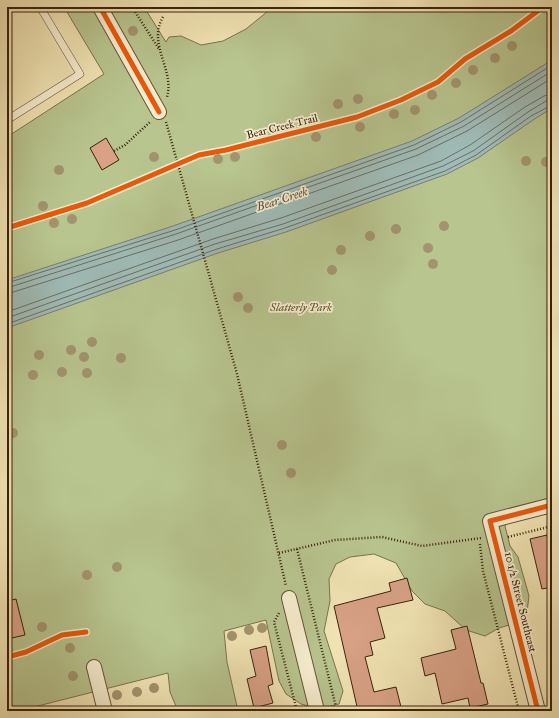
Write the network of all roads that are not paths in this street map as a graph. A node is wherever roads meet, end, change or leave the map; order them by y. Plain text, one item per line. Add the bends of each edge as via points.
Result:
1 (40, 7) edge
2 (100, 7) edge
3 (159, 112) road end
4 (7, 120) edge
5 (552, 505) edge
6 (289, 598) road end
7 (94, 667) dead end
8 (105, 711) edge
9 (317, 711) edge
10 (538, 711) edge

1 - 4 lane via 80,74
2 - 3 street
5 - 10 street, 10 1/2 Street Southeast via 490,521
6 - 9 street
7 - 8 street

